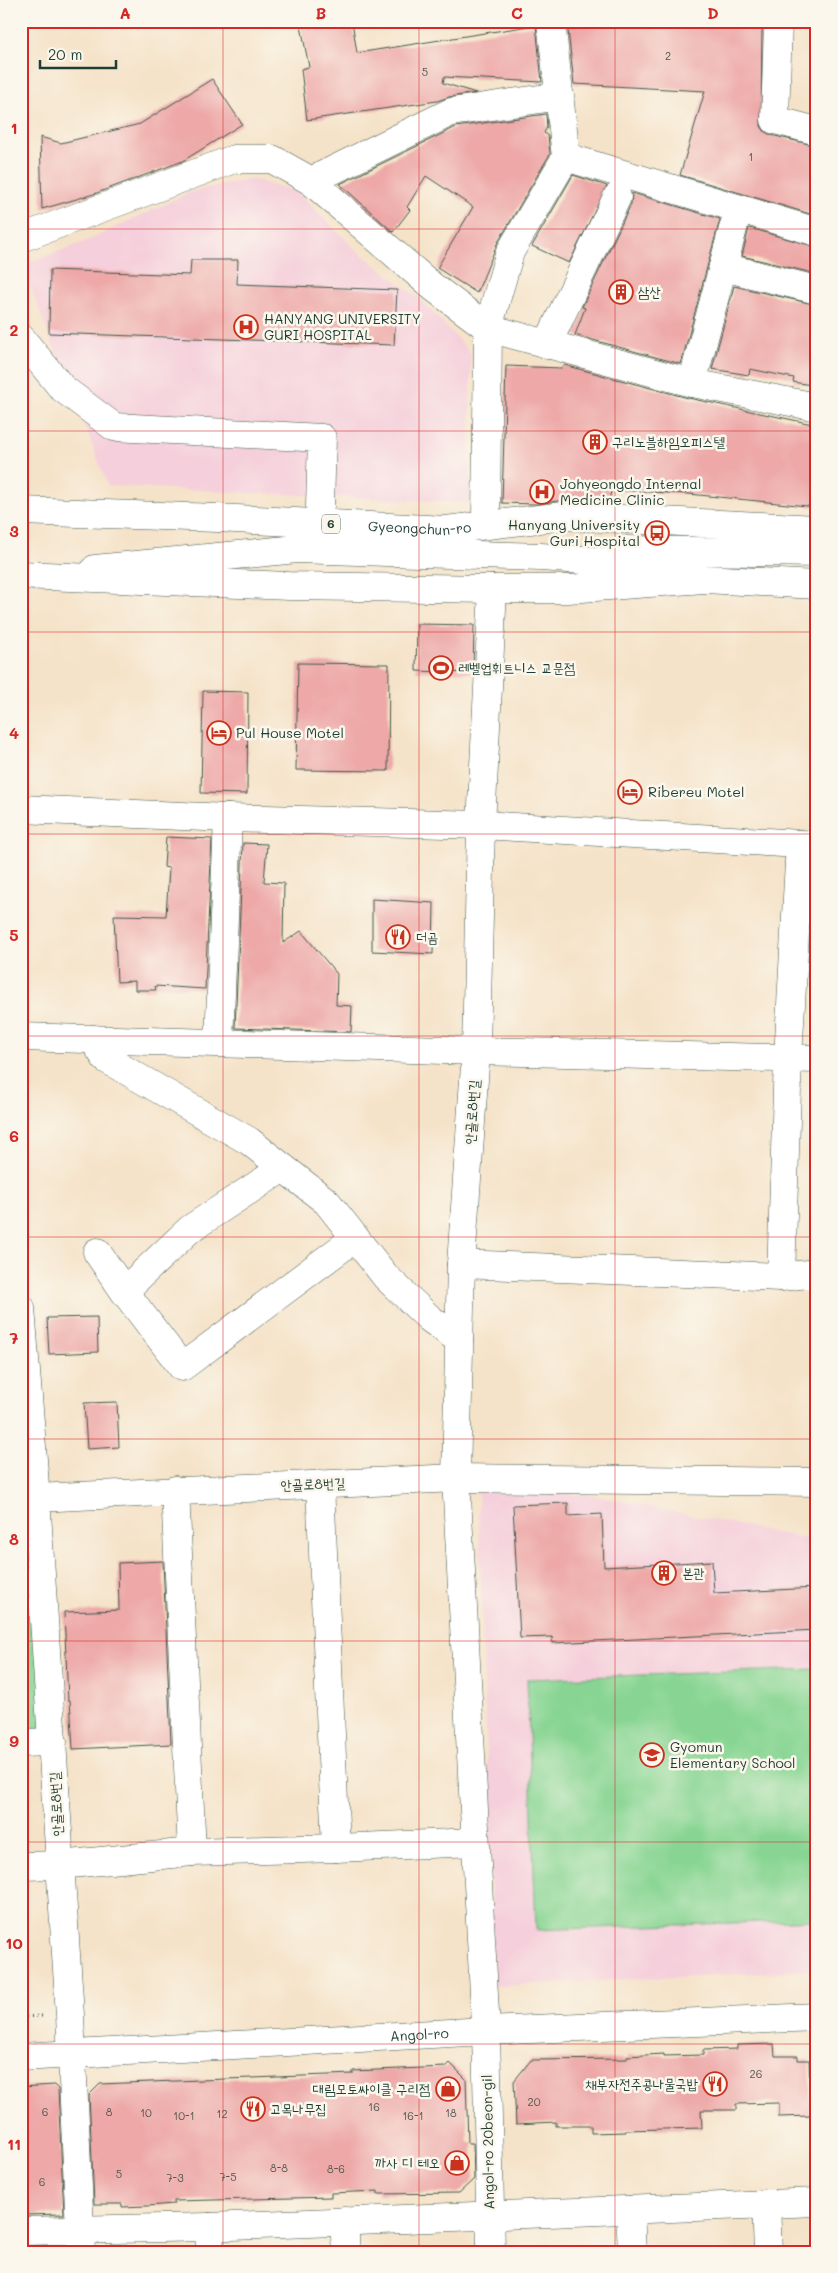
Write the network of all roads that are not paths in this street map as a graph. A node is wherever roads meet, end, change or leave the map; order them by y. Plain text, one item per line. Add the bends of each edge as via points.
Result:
1 (551, 21) edge
2 (778, 21) edge
3 (560, 96) junction
4 (817, 131) edge
5 (566, 157) junction
6 (310, 181) junction
7 (617, 197) dead end
8 (734, 225) dead end
9 (817, 232) edge
10 (21, 238) edge
11 (723, 267) junction
12 (817, 290) edge
13 (488, 328) junction
14 (21, 338) edge
15 (547, 345) junction
16 (692, 382) junction
17 (817, 407) edge
18 (320, 506) dead end
19 (21, 511) edge
20 (486, 523) junction
21 (817, 529) edge
22 (446, 530) junction
23 (817, 553) edge
24 (28, 575) edge
25 (704, 579) junction
26 (817, 585) edge
27 (494, 589) junction
28 (21, 809) edge
29 (228, 818) junction
30 (481, 825) junction
31 (808, 844) edge
32 (21, 1037) edge
33 (93, 1039) junction
34 (219, 1042) junction
35 (476, 1051) junction
36 (788, 1058) junction
37 (817, 1059) edge
38 (283, 1168) junction
39 (355, 1238) junction
40 (97, 1252) dead end
41 (461, 1264) junction
42 (817, 1273) edge
43 (781, 1278) junction
44 (124, 1291) junction
45 (21, 1308) edge
46 (459, 1340) junction
47 (456, 1478) junction
48 (817, 1482) edge
49 (320, 1484) junction
50 (175, 1490) junction
51 (29, 1498) edge
52 (53, 1742) junction
53 (21, 1743) edge
54 (475, 1842) junction
55 (336, 1848) junction
56 (192, 1852) junction
57 (60, 1865) junction
58 (21, 1866) edge
59 (817, 2017) edge
60 (486, 2031) junction
61 (72, 2054) junction
62 (21, 2057) edge
63 (817, 2202) edge
64 (766, 2204) junction
65 (630, 2210) junction
66 (490, 2216) junction
67 (344, 2222) junction
68 (21, 2231) edge
69 (210, 2239) edge
70 (80, 2241) edge
71 (346, 2252) edge
72 (491, 2252) edge
73 (632, 2252) edge
74 (768, 2252) edge

1 - 3 street
2 - 4 street via 775,120
3 - 5 street
3 - 6 street via 451,112
5 - 9 street
5 - 13 street via 510,252
6 - 10 street via 272,159 234,159
6 - 13 street via 433,287
7 - 15 street
8 - 11 street
11 - 12 street
11 - 16 street
13 - 15 street
13 - 20 street
14 - 18 street via 62,388 114,427 322,438
15 - 16 street
16 - 17 street
19 - 22 street, Gyeongchun-ro / 6
20 - 21 street, Gyeongchun-ro / 6 via 563,516
20 - 22 street, Gyeongchun-ro / 6
22 - 23 street via 566,549
24 - 25 street via 297,549 624,563
24 - 27 street via 289,586
25 - 26 street
25 - 27 street via 568,589
27 - 30 street, 안골로8번길
28 - 29 street
29 - 30 street
29 - 34 street
30 - 31 street
30 - 35 street, 안골로8번길
31 - 36 street
32 - 33 street
33 - 34 street
33 - 38 street via 106,1060 249,1141
34 - 35 street
35 - 36 street
35 - 41 street, 안골로8번길
36 - 37 street
36 - 43 street
38 - 39 street via 327,1202
38 - 44 street via 190,1229
39 - 44 street via 182,1367
39 - 46 street via 386,1277 429,1318
40 - 44 street
41 - 43 street
41 - 46 street, 안골로8번길
42 - 43 street
45 - 51 street
46 - 47 street, 안골로8번길
47 - 48 street
47 - 49 street, 안골로8번길
47 - 54 street, Angol-ro 20beon-gil
49 - 50 street, 안골로8번길
49 - 55 street
50 - 51 street, 안골로8번길
50 - 56 street
51 - 52 street, 안골로8번길
52 - 53 street
52 - 57 street, 안골로8번길
54 - 55 street
54 - 60 street, Angol-ro 20beon-gil
55 - 56 street
56 - 57 street
57 - 58 street
57 - 61 street, 안골로8번길
59 - 60 street, Angol-ro
60 - 61 street, Angol-ro
60 - 66 street, Angol-ro 20beon-gil
61 - 62 street, Angol-ro
61 - 70 street, 안골로8번길
63 - 64 street
64 - 65 street
64 - 74 street
65 - 66 street
65 - 73 street
66 - 67 street
66 - 72 street, Angol-ro 20beon-gil
67 - 69 street
67 - 71 street
68 - 70 street
69 - 70 street

